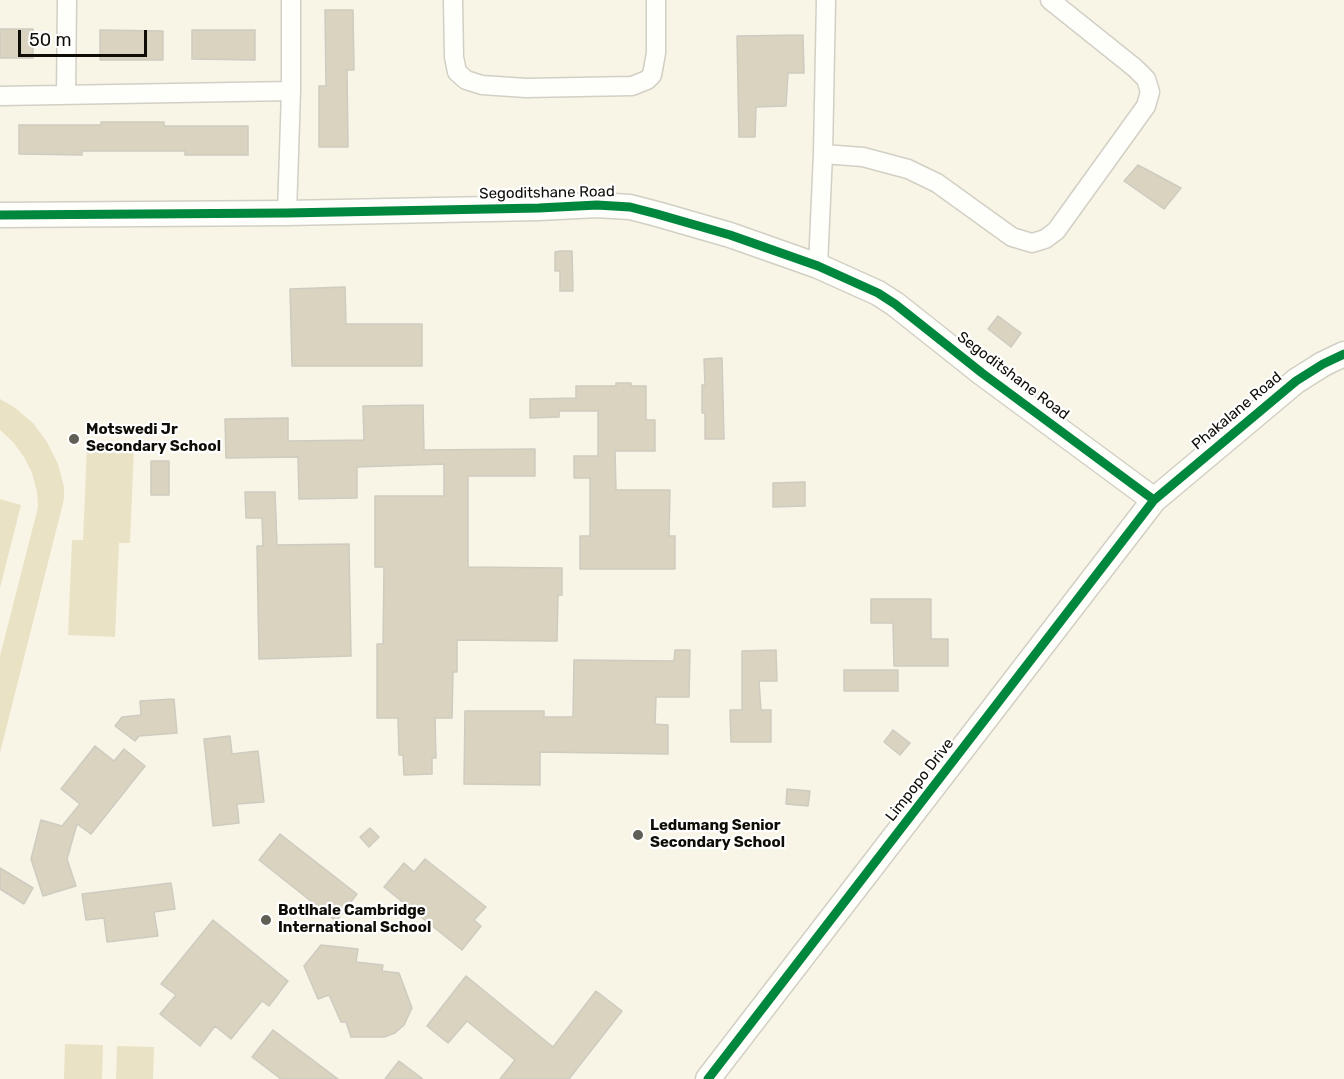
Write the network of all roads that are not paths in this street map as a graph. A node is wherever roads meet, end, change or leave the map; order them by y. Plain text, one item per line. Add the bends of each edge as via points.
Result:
1 (67, 0) edge
2 (291, 0) edge
3 (453, 0) edge
4 (656, 0) edge
5 (826, 0) edge
6 (1050, 0) edge
7 (291, 91) junction
8 (66, 95) junction
9 (0, 96) edge
10 (823, 154) junction
11 (287, 213) junction
12 (0, 215) edge
13 (818, 266) junction
14 (1344, 354) edge
15 (1154, 500) junction
16 (708, 1079) edge

1 - 8 street
2 - 7 street
3 - 4 street via 457,72 482,85 526,88 632,86 646,80 652,75 656,53
5 - 10 street
6 - 10 street via 1135,68 1146,79 1150,92 1146,106 1056,231 1045,239 1032,243 1012,237 937,183 908,170 863,157
7 - 8 street
7 - 11 street
8 - 9 street
10 - 13 street
11 - 12 street, Segoditshane Road
11 - 13 street, Segoditshane Road via 611,205 657,213
13 - 15 street, Segoditshane Road via 895,304
14 - 15 street, Phakalane Road via 1296,381
15 - 16 street, Limpopo Drive

